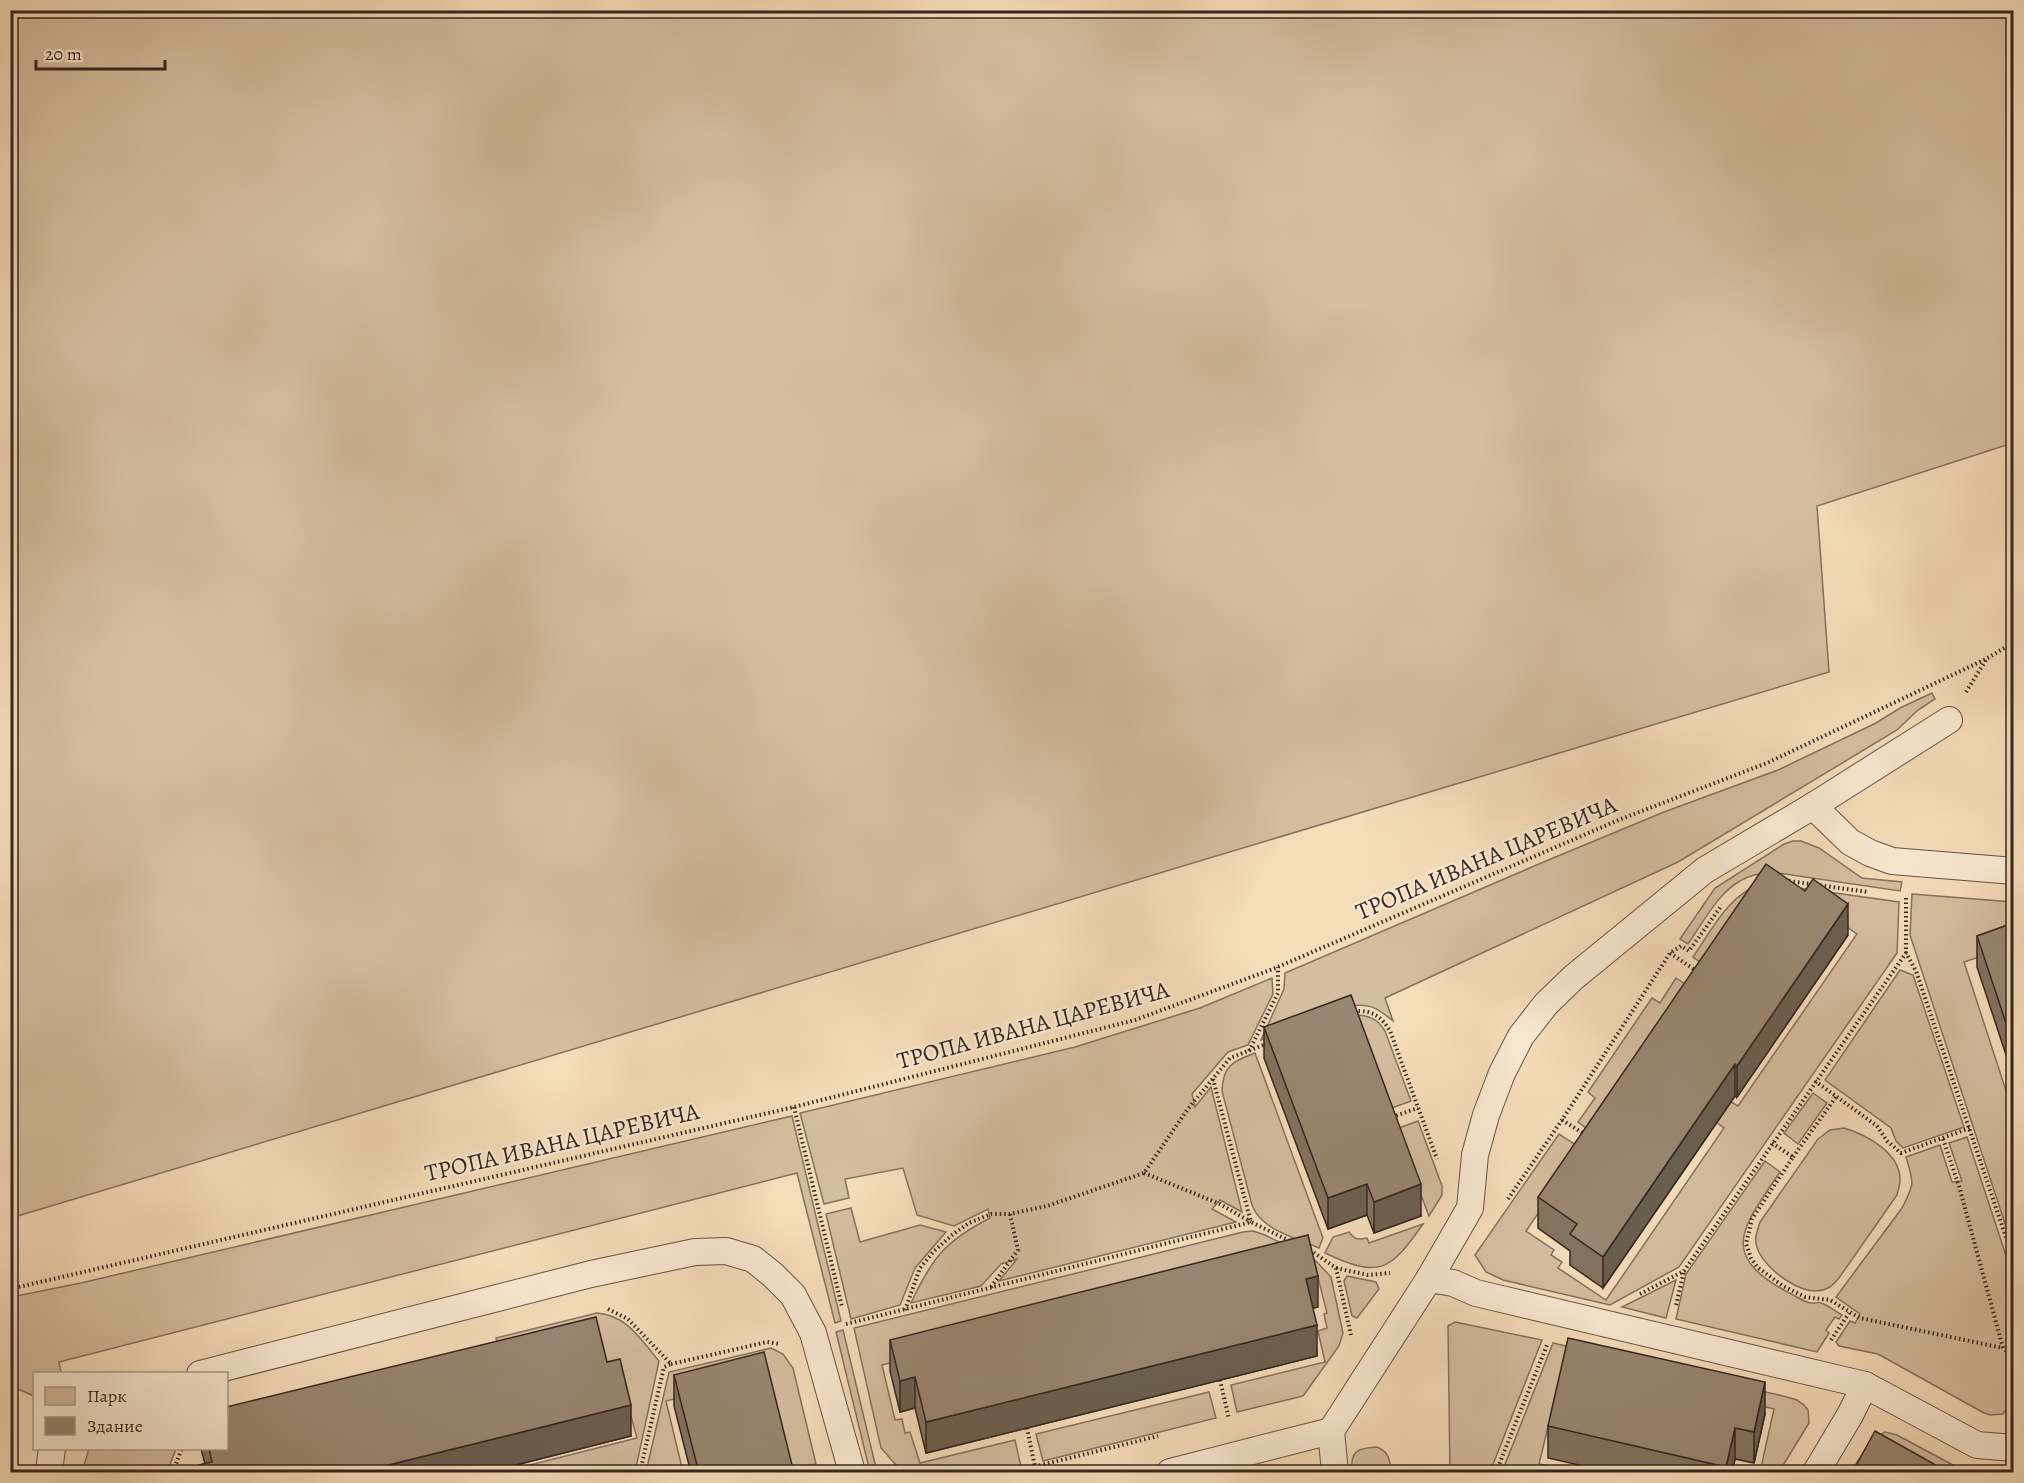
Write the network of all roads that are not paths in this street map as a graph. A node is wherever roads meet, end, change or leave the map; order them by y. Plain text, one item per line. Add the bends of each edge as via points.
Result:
1 (1949, 720) dead end
2 (1813, 806) junction
3 (2013, 871) edge
4 (1429, 1280) junction
5 (208, 1372) edge
6 (1864, 1385) junction
7 (1331, 1431) junction
8 (2013, 1448) edge
9 (52, 1450) edge
10 (49, 1473) edge
11 (852, 1473) edge
12 (1170, 1473) edge
13 (1335, 1473) edge
14 (1816, 1473) edge

1 - 2 lane
2 - 3 lane via 1850,842 1892,861
2 - 4 lane via 1705,870 1546,1004 1521,1036 1502,1073 1475,1155 1470,1208
4 - 6 lane
4 - 7 lane
5 - 11 lane via 591,1274 695,1252 726,1251 753,1259 793,1295 813,1333
6 - 8 lane via 1977,1445
6 - 14 lane
7 - 12 lane
7 - 13 lane
9 - 10 lane

